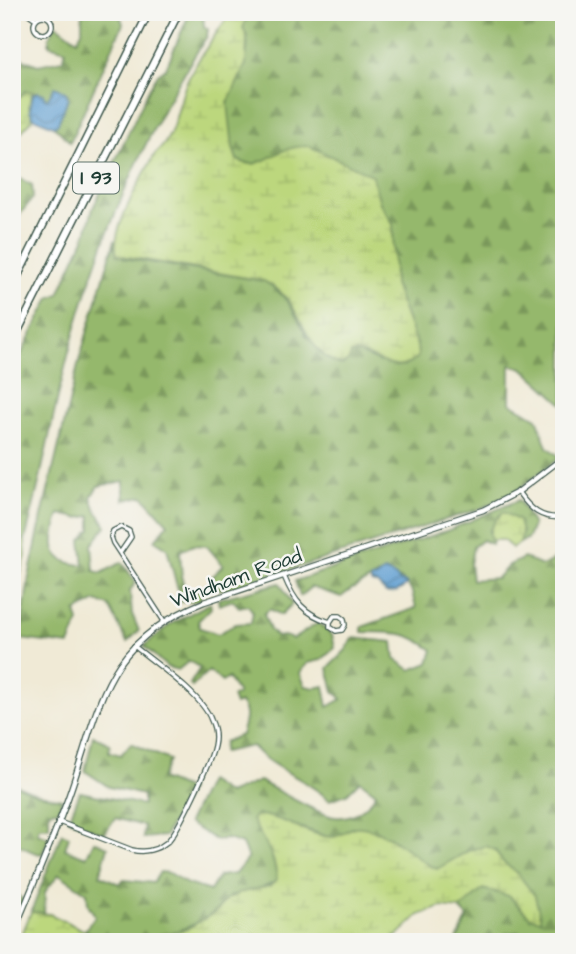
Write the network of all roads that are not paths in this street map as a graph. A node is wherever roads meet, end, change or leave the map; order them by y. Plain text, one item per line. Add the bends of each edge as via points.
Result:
1 (26, 12) edge
2 (149, 12) edge
3 (179, 12) edge
4 (36, 19) junction
5 (12, 288) edge
6 (12, 343) edge
7 (564, 457) edge
8 (519, 492) junction
9 (564, 517) edge
10 (120, 553) junction
11 (284, 576) junction
12 (164, 621) junction
13 (330, 622) junction
14 (134, 646) junction
15 (59, 822) junction
16 (12, 936) edge

1 - 4 street
2 - 5 highway, I 93
3 - 6 highway, I 93
4 - 4 street via 49,18 50,31 37,33
7 - 8 street, Windham Road
8 - 9 street via 538,513
8 - 11 street, Windham Road via 467,517
10 - 10 street via 131,537 121,527 111,537
10 - 12 street
11 - 12 street, Windham Road via 204,602
11 - 13 street via 300,607
12 - 14 street, Windham Road
13 - 13 street via 336,631 345,625 340,616
14 - 15 street, Windham Road via 102,693
14 - 15 street via 205,708 214,730 211,754 174,832 159,847 132,850
15 - 16 street, Windham Road

